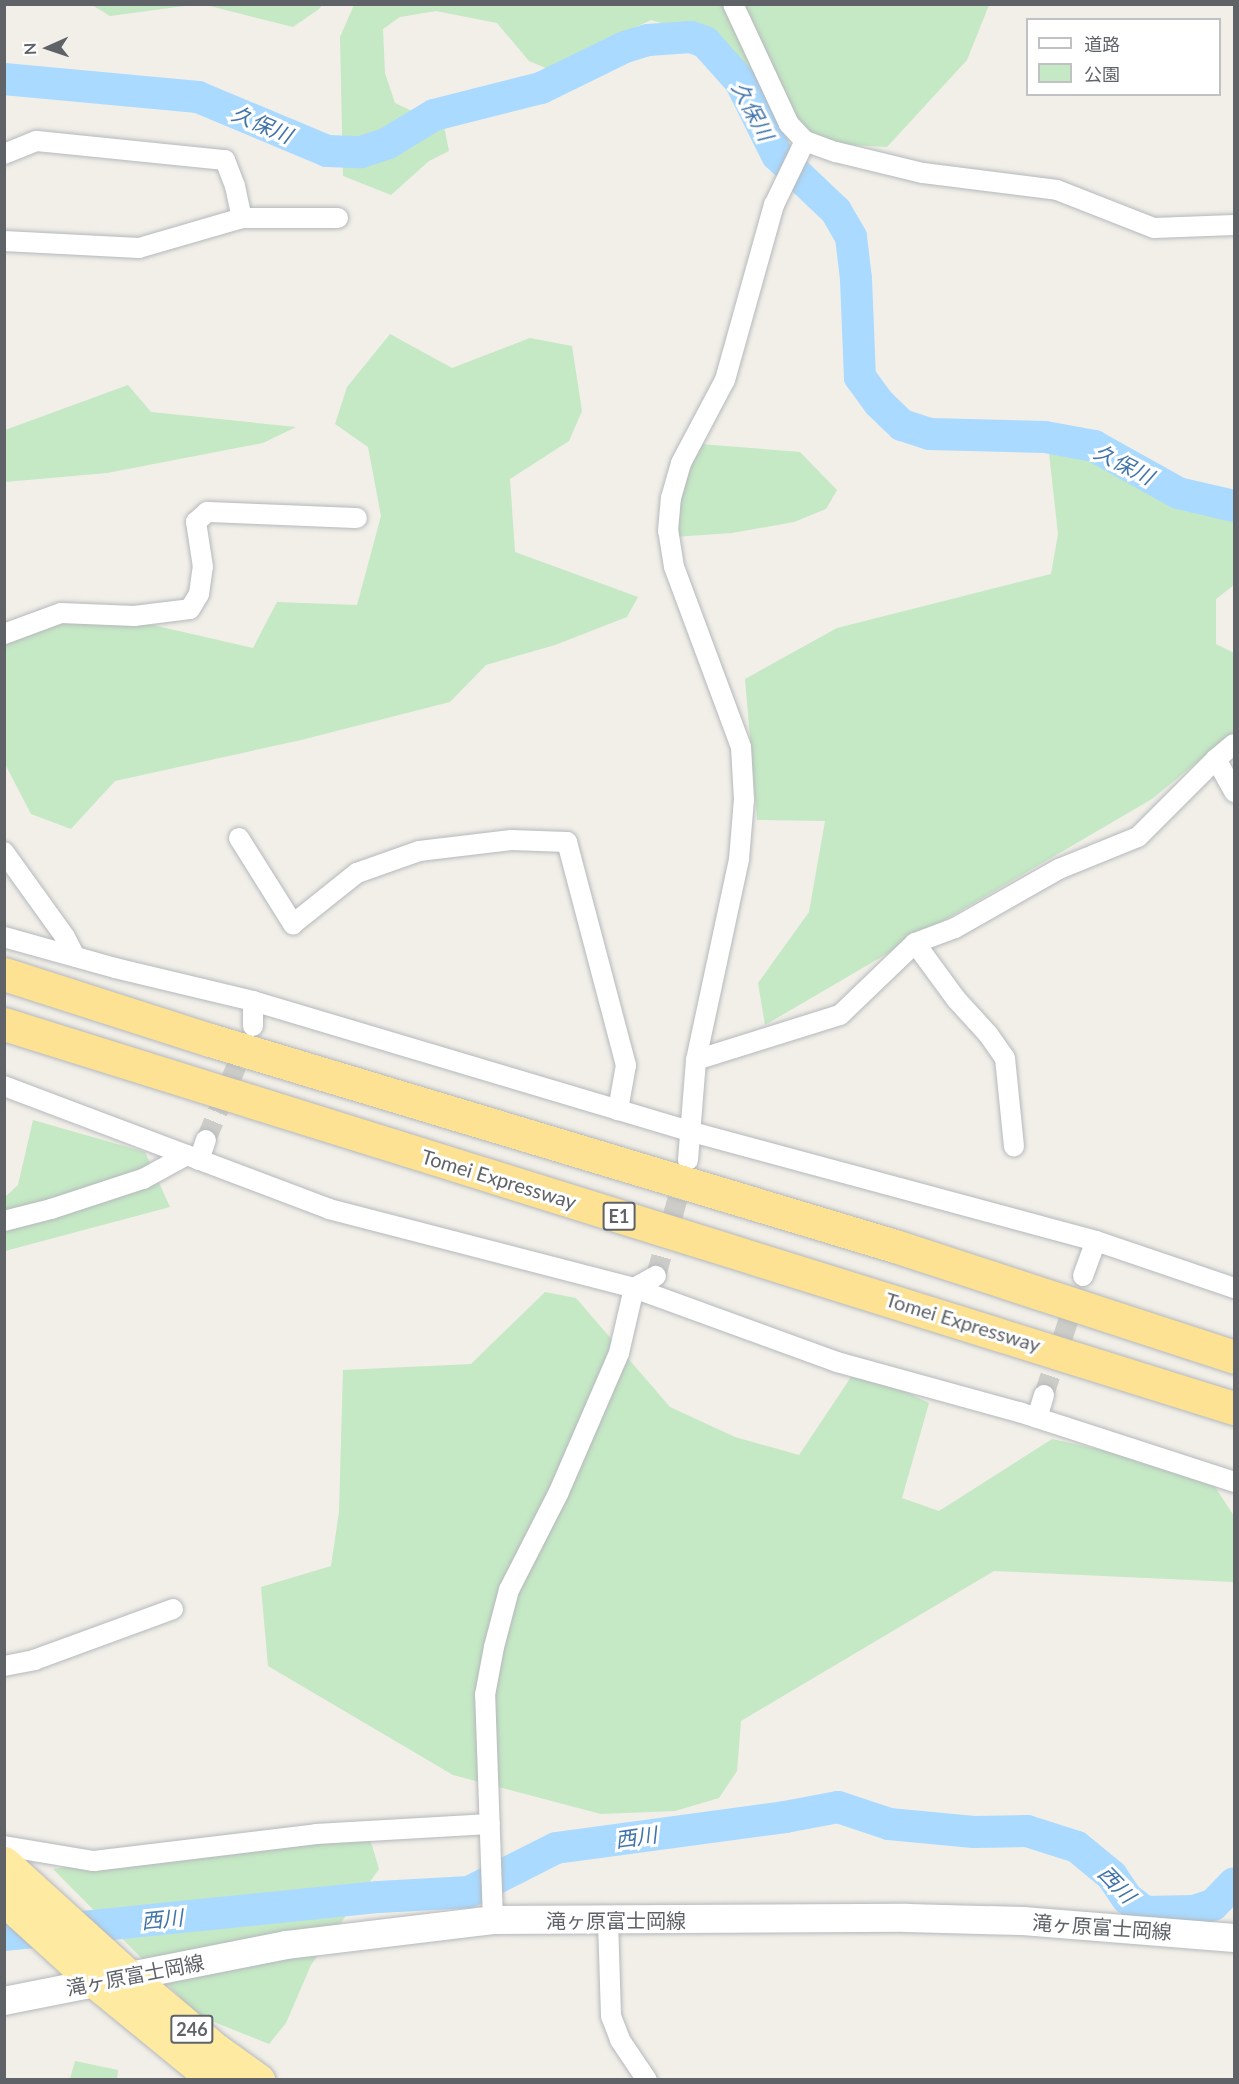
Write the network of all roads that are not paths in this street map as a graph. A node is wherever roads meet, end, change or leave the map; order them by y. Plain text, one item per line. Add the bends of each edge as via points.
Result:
1 (733, 4) edge
2 (804, 142) junction
3 (4, 154) edge
4 (242, 218) junction
5 (338, 218) dead end
6 (1234, 225) edge
7 (4, 241) edge
8 (357, 518) dead end
9 (4, 634) edge
10 (1234, 744) edge
11 (1216, 759) junction
12 (1234, 792) edge
13 (239, 838) dead end
14 (4, 852) edge
15 (4, 937) edge
16 (915, 943) junction
17 (75, 957) junction
18 (4, 974) edge
19 (253, 1001) junction
20 (4, 1024) edge
21 (253, 1026) tunnel mouth
22 (696, 1060) junction
23 (4, 1086) edge
24 (618, 1110) junction
25 (692, 1132) junction
26 (206, 1140) tunnel mouth
27 (1014, 1147) dead end
28 (193, 1157) junction
29 (688, 1160) tunnel mouth
30 (4, 1221) edge
31 (1096, 1241) junction
32 (656, 1276) dead end
33 (1083, 1276) tunnel mouth
34 (634, 1288) junction
35 (1234, 1288) edge
36 (1234, 1357) edge
37 (1044, 1395) tunnel mouth
38 (1234, 1408) edge
39 (1037, 1418) junction
40 (1234, 1482) edge
41 (172, 1609) dead end
42 (4, 1666) edge
43 (490, 1829) junction
44 (7, 1870) edge
45 (493, 1908) junction
46 (609, 1920) junction
47 (1234, 1938) edge
48 (104, 1972) junction
49 (4, 2001) edge
50 (215, 2079) edge
51 (258, 2079) edge
52 (647, 2079) edge

1 - 2 street via 789,124
2 - 6 street via 923,173 1057,190 1154,228
2 - 22 street via 774,205 725,380 681,463 671,498 668,531 674,567 741,747 744,800 739,859
3 - 4 street via 37,141 225,160
4 - 5 street
4 - 7 street via 139,248
8 - 9 street via 207,512 196,522 204,567 199,594 190,609 134,616 61,613
10 - 11 street
11 - 12 street
11 - 16 street via 1138,837 1059,869 956,928
13 - 24 street via 293,924 357,873 419,851 511,840 567,842 626,1065
14 - 17 street
15 - 17 street
16 - 22 street via 840,1016
16 - 27 street via 1005,1058
17 - 19 street
18 - 36 highway via 895,1246
19 - 21 street
19 - 24 street
20 - 38 highway, Tomei Expressway / E1
22 - 25 street
23 - 28 street
24 - 25 street
25 - 29 street
25 - 31 street
26 - 28 street
28 - 30 street via 143,1179
28 - 34 street via 329,1209
31 - 33 street
31 - 35 street
32 - 34 street
34 - 39 street via 837,1362
34 - 43 street via 619,1353 558,1494 509,1590 485,1695
37 - 39 street
39 - 40 street
41 - 42 street via 34,1660
43 - 44 street via 316,1834
43 - 45 street
44 - 48 highway, 246
45 - 46 main road, 滝ヶ原富士岡線
45 - 48 main road, 滝ヶ原富士岡線
46 - 47 main road, 滝ヶ原富士岡線 via 1023,1921
46 - 52 street via 611,2016 620,2040
48 - 49 main road, 滝ヶ原富士岡線
48 - 50 highway, 246
48 - 51 highway, 246

